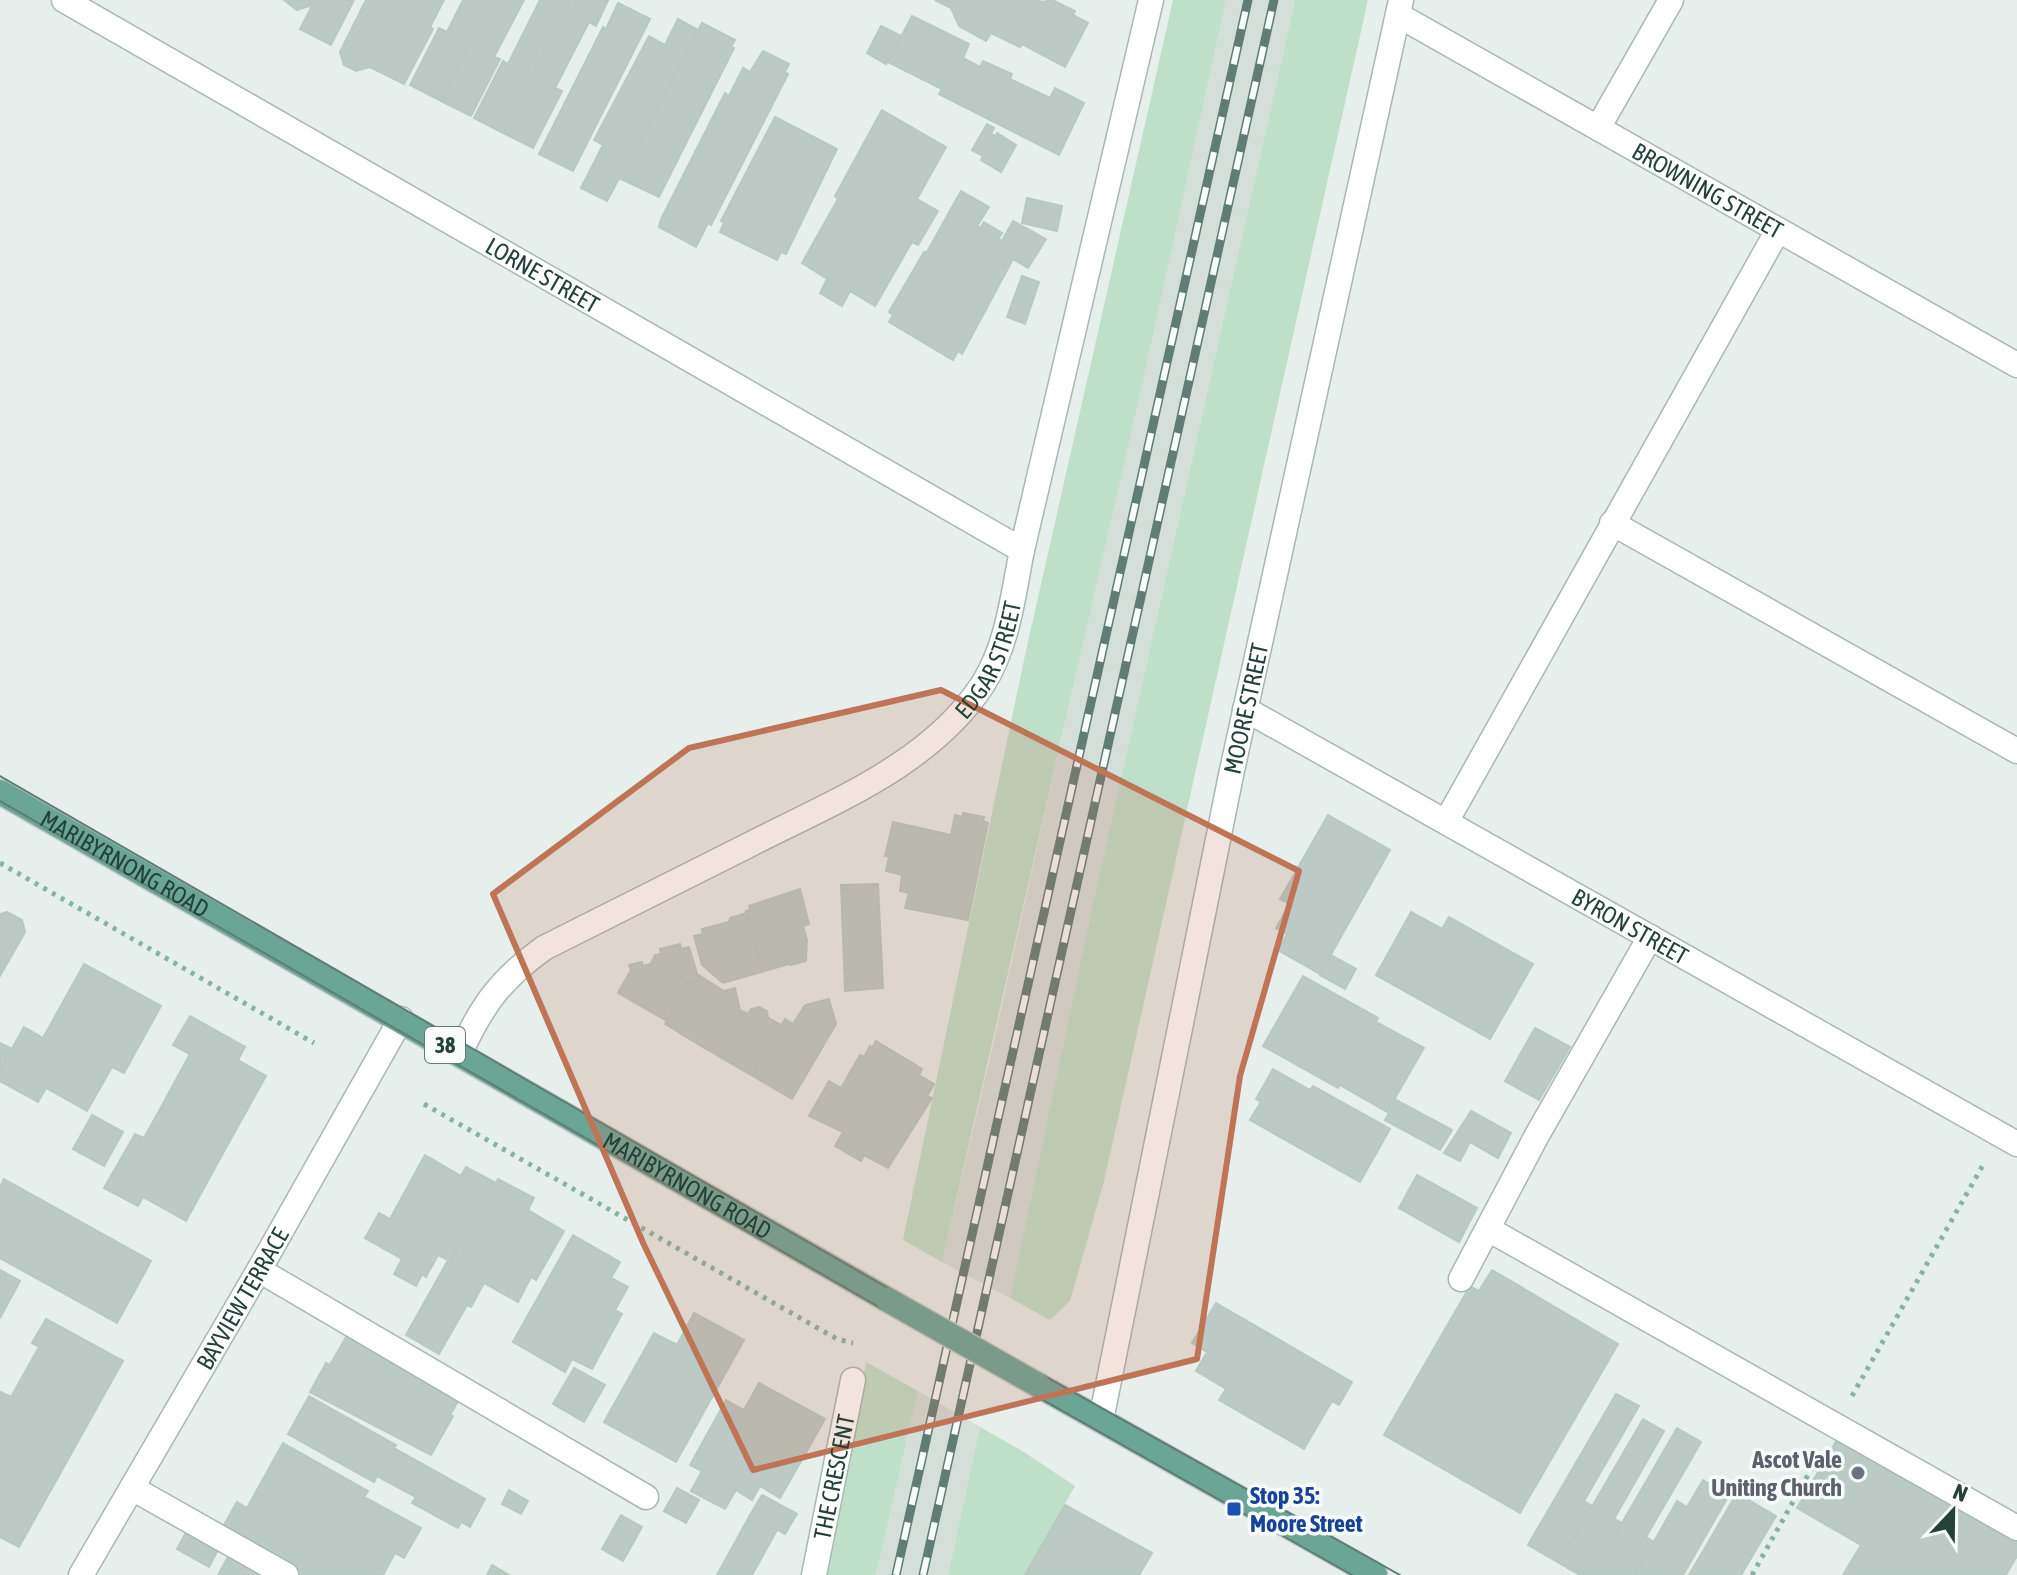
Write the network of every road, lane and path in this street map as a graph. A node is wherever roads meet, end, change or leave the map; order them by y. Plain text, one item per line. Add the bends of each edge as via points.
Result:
1 (64, 0) edge
2 (1151, 0) edge
3 (1671, 0) edge
4 (1399, 8) edge
5 (1598, 128) junction
6 (1778, 230) junction
7 (2017, 365) edge
8 (1612, 523) junction
9 (1022, 550) junction
10 (1245, 709) junction
11 (2017, 751) edge
12 (0, 792) edge
13 (1446, 822) junction
14 (0, 863) edge
15 (1650, 937) junction
16 (401, 1019) junction
17 (314, 1043) dead end
18 (460, 1053) junction
19 (424, 1104) dead end
20 (2009, 1139) edge
21 (1488, 1229) junction
22 (259, 1270) junction
23 (1461, 1279) dead end
24 (860, 1345) dead end
25 (853, 1380) dead end
26 (1101, 1420) junction
27 (1835, 1426) junction
28 (132, 1488) junction
29 (646, 1497) dead end
30 (2017, 1528) edge
31 (81, 1575) edge
32 (286, 1575) edge
33 (814, 1575) edge
34 (1375, 1575) edge
35 (1752, 1575) edge

1 - 9 street, LORNE STREET
2 - 9 street, EDGAR STREET
3 - 5 street
4 - 5 street, BROWNING STREET
4 - 10 street, MOORE STREET
5 - 6 street, BROWNING STREET
6 - 7 street, BROWNING STREET
6 - 8 street
8 - 11 street
8 - 13 street
9 - 18 street, EDGAR STREET via 1006,628 984,681 957,719 865,786 544,948 496,990
10 - 13 street, BYRON STREET
10 - 26 street, MOORE STREET
12 - 16 main road, MARIBYRNONG ROAD / 38
13 - 15 street, BYRON STREET
14 - 17 path
15 - 20 street, BYRON STREET
15 - 21 street
16 - 18 main road, MARIBYRNONG ROAD / 38
16 - 22 street, BAYVIEW TERRACE
18 - 26 main road, MARIBYRNONG ROAD / 38, bridge
19 - 24 path via 837,1339
20 - 27 path
21 - 23 street
21 - 27 street
22 - 28 street, BAYVIEW TERRACE
22 - 29 street
25 - 33 street, THE CRESCENT
26 - 34 main road, MARIBYRNONG ROAD / 38
27 - 30 street
27 - 35 path
28 - 31 street, BAYVIEW TERRACE
28 - 32 street

